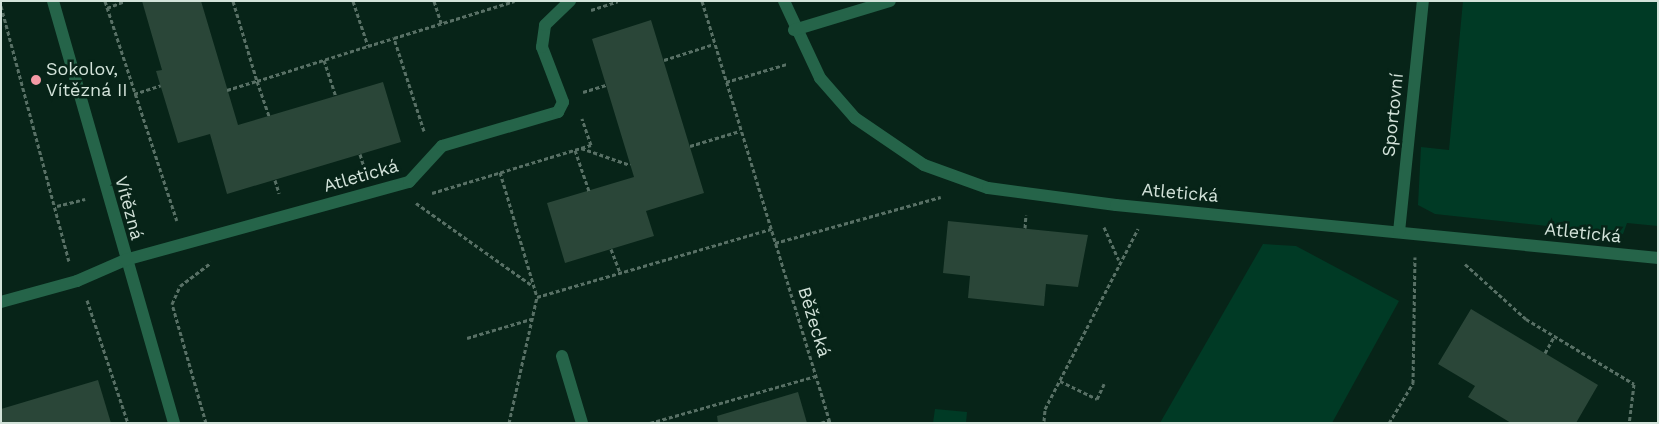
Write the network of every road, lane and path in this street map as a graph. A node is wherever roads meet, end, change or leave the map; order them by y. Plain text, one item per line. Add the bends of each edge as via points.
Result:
1 (53, 1) edge
2 (104, 1) edge
3 (125, 1) edge
4 (233, 1) edge
5 (353, 1) edge
6 (434, 1) edge
7 (514, 1) edge
8 (570, 1) edge
9 (702, 1) edge
10 (784, 1) edge
11 (890, 1) edge
12 (1423, 1) edge
13 (1, 6) edge
14 (107, 8) junction
15 (442, 25) junction
16 (794, 30) junction
17 (394, 38) junction
18 (714, 44) junction
19 (368, 46) junction
20 (809, 57) junction
21 (324, 60) junction
22 (664, 60) dead end
23 (257, 80) junction
24 (726, 82) junction
25 (161, 86) dead end
26 (606, 86) dead end
27 (228, 90) dead end
28 (134, 94) junction
29 (573, 95) dead end
30 (336, 96) dead end
31 (269, 116) dead end
32 (740, 131) junction
33 (423, 142) dead end
34 (690, 146) dead end
35 (580, 148) dead end
36 (575, 150) dead end
37 (630, 165) dead end
38 (500, 172) dead end
39 (589, 190) dead end
40 (108, 194) junction
41 (946, 196) dead end
42 (411, 200) dead end
43 (57, 206) junction
44 (1020, 209) dead end
45 (1036, 210) dead end
46 (1099, 216) dead end
47 (1142, 222) dead end
48 (179, 226) dead end
49 (771, 229) junction
50 (1399, 232) junction
51 (776, 242) junction
52 (611, 249) dead end
53 (1415, 249) dead end
54 (1658, 258) edge
55 (1460, 259) dead end
56 (125, 260) junction
57 (216, 260) dead end
58 (1120, 261) junction
59 (620, 273) junction
60 (77, 281) junction
61 (534, 287) junction
62 (537, 297) junction
63 (1, 302) edge
64 (532, 319) junction
65 (1554, 337) junction
66 (467, 338) dead end
67 (1545, 352) dead end
68 (562, 356) dead end
69 (816, 376) junction
70 (1060, 381) junction
71 (1104, 384) dead end
72 (672, 417) junction
73 (674, 421) dead end
74 (830, 421) edge
75 (1044, 421) dead end
76 (128, 423) edge
77 (174, 423) edge
78 (206, 423) edge
79 (509, 423) edge
80 (582, 423) edge
81 (650, 423) edge
82 (821, 423) edge
83 (1389, 423) edge
84 (1628, 423) edge

1 - 40 street, Vítězná
2 - 14 path
3 - 14 path
4 - 23 path
5 - 19 path
6 - 15 path
7 - 15 path
8 - 56 street, Atletická via 545,25 542,47 563,102 558,112 442,146 408,182
9 - 18 path
10 - 16 street, Atletická
11 - 16 street
12 - 50 street, Sportovní
13 - 43 path
14 - 28 path
15 - 17 path
16 - 20 street, Atletická
17 - 19 path
17 - 33 path via 424,133
18 - 22 path
18 - 24 path
19 - 21 path
20 - 24 path
20 - 50 street, Atletická via 820,78 855,118 893,146 924,165 988,188
21 - 23 path
21 - 30 path
23 - 27 path
23 - 31 path
24 - 32 path
25 - 28 path
26 - 29 path
28 - 48 path via 170,210
32 - 34 path
32 - 49 path
35 - 37 path
36 - 39 path
38 - 61 path
40 - 43 path
40 - 56 street, Vítězná
41 - 51 path
42 - 61 path
43 - 60 path
44 - 45 path
46 - 58 path
47 - 58 path
49 - 51 path, Běžecká
49 - 59 path
50 - 54 street, Atletická
51 - 69 path, Běžecká
52 - 59 path
53 - 83 path via 1413,383
55 - 65 path via 1526,319
56 - 60 street, Atletická
56 - 77 street, Vítězná
57 - 78 path via 193,272 180,286 172,304
58 - 70 path
59 - 62 path
60 - 63 street, Atletická
60 - 76 path via 89,304
61 - 62 path
62 - 64 path
64 - 66 path
64 - 79 path
65 - 67 path
65 - 84 path via 1634,384
68 - 80 street
69 - 72 path
69 - 74 path, Běžecká
70 - 71 path via 1098,399
70 - 75 path
72 - 73 path
72 - 81 path
74 - 82 path

